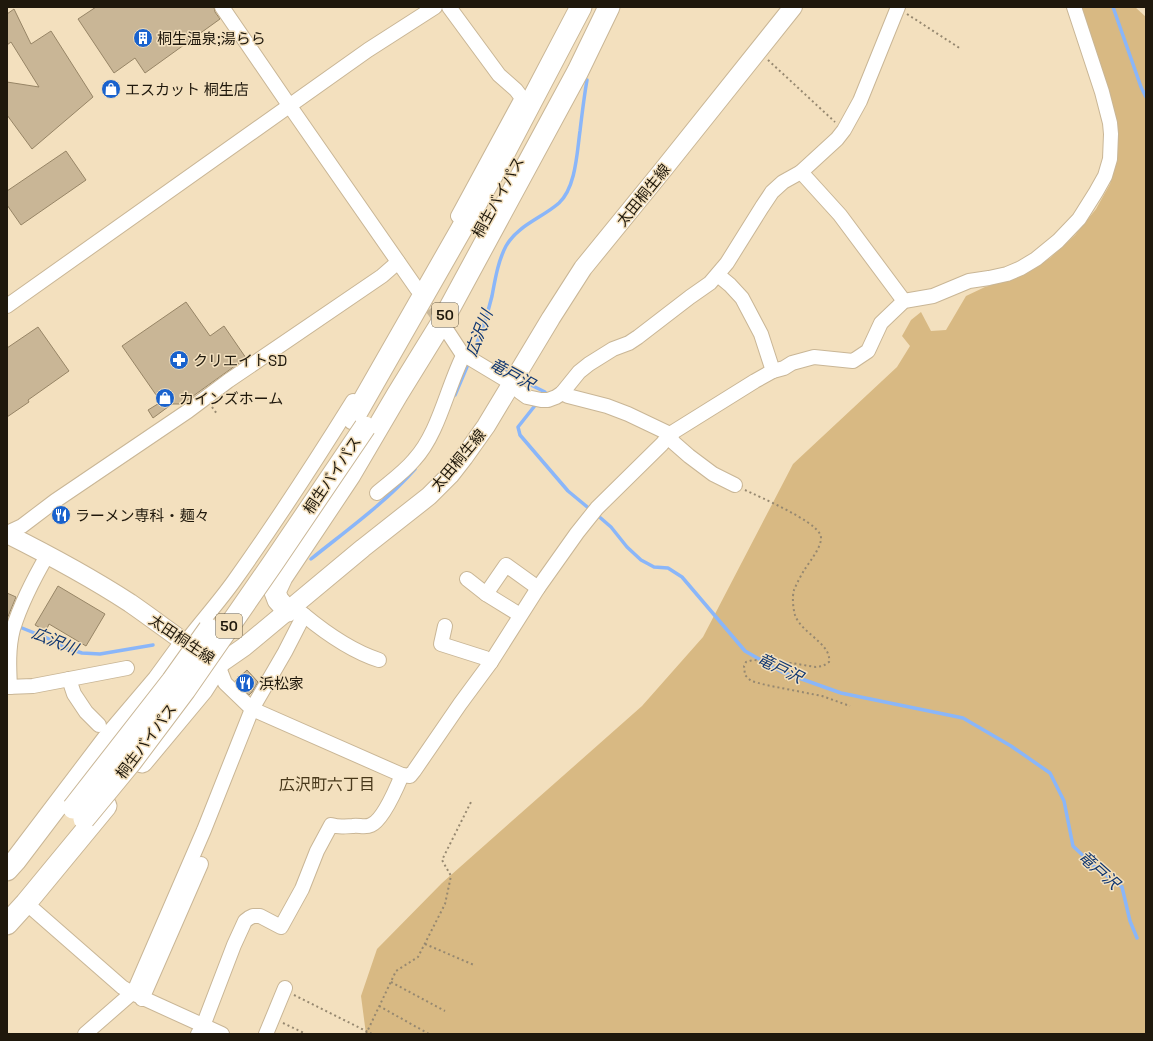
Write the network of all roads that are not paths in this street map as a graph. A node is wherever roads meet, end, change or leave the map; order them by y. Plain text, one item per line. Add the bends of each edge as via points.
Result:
1 (222, 7) edge
2 (434, 7) edge
3 (449, 7) edge
4 (572, 7) edge
5 (581, 7) edge
6 (599, 7) edge
7 (609, 7) edge
8 (793, 7) edge
9 (898, 7) edge
10 (1074, 7) edge
11 (522, 98) junction
12 (289, 105) junction
13 (801, 172) junction
14 (398, 262) junction
15 (718, 275) junction
16 (418, 289) junction
17 (904, 301) junction
18 (7, 305) edge
19 (439, 318) junction
20 (467, 357) junction
21 (773, 371) junction
22 (511, 385) junction
23 (562, 393) junction
24 (359, 423) junction
25 (670, 434) junction
26 (735, 485) road end
27 (377, 493) dead end
28 (7, 534) edge
29 (48, 554) junction
30 (467, 579) dead end
31 (538, 588) junction
32 (486, 594) junction
33 (296, 613) junction
34 (520, 615) junction
35 (14, 620) edge
36 (445, 626) dead end
37 (185, 643) junction
38 (379, 660) dead end
39 (491, 662) junction
40 (218, 665) junction
41 (127, 668) dead end
42 (69, 679) junction
43 (8, 687) edge
44 (252, 710) junction
45 (99, 725) dead end
46 (402, 775) junction
47 (79, 814) junction
48 (201, 864) dead end
49 (7, 870) edge
50 (7, 884) edge
51 (17, 904) edge
52 (7, 924) edge
53 (289, 991) road end
54 (137, 996) junction
55 (200, 1030) edge
56 (85, 1034) edge
57 (222, 1034) edge
58 (266, 1034) edge

1 - 12 street
2 - 12 street
3 - 11 street via 499,75
4 - 11 highway
5 - 24 highway, 桐生バイパス / 50
6 - 24 highway, 桐生バイパス / 50 via 428,323
7 - 19 highway, 50 via 578,71
8 - 22 main road, 太田桐生線 via 583,268
9 - 13 street via 860,101 844,130
10 - 17 street via 1110,123 1110,159 1105,176 1096,192 1080,219 1058,241 1031,262 1007,274 968,281 933,296
11 - 16 street
12 - 14 street
12 - 18 street
13 - 15 street via 772,192 728,264
13 - 17 street via 840,215
14 - 16 street
14 - 28 street via 382,276 188,411
15 - 21 street via 742,298 762,334
15 - 23 street via 638,337 579,372
16 - 37 street via 362,387 302,482 233,582
17 - 21 street via 881,323 868,351 853,360 814,357
19 - 20 street
19 - 33 highway, 50 via 350,475 282,577 275,592 278,600
20 - 22 street
20 - 27 street via 425,446 414,460
21 - 25 street
22 - 23 street via 527,396 541,400 548,400
22 - 33 main road, 太田桐生線 via 486,426 450,475
23 - 25 street via 614,409
24 - 47 highway, 桐生バイパス / 50, bridge via 277,557 185,690 130,762
25 - 26 street via 673,442 689,456 713,474
25 - 31 street via 597,508
28 - 29 main road, 太田桐生線
29 - 35 street
29 - 37 main road, 太田桐生線 via 130,604
30 - 32 street
31 - 32 street via 506,565
31 - 34 street
32 - 34 street
33 - 38 street via 345,645
33 - 40 main road, 太田桐生線
33 - 44 street via 285,652
34 - 39 street
35 - 43 street
36 - 39 street via 441,644
37 - 40 main road, 太田桐生線
37 - 49 highway
39 - 46 street via 414,771 410,776
40 - 44 street via 225,683
40 - 51 highway, 50 via 202,690
41 - 42 street
42 - 43 street via 32,686
42 - 45 street via 74,694
44 - 46 street
44 - 54 street via 204,830 136,986
46 - 55 street via 375,823 365,827 341,828 331,825 316,851 299,895 281,927 260,916 245,920
47 - 50 highway, 桐生バイパス / 50
47 - 51 highway, 桐生バイパス / 50
48 - 54 street
51 - 52 highway, 50
51 - 54 street
53 - 58 street
54 - 55 street
54 - 56 street
55 - 57 street

